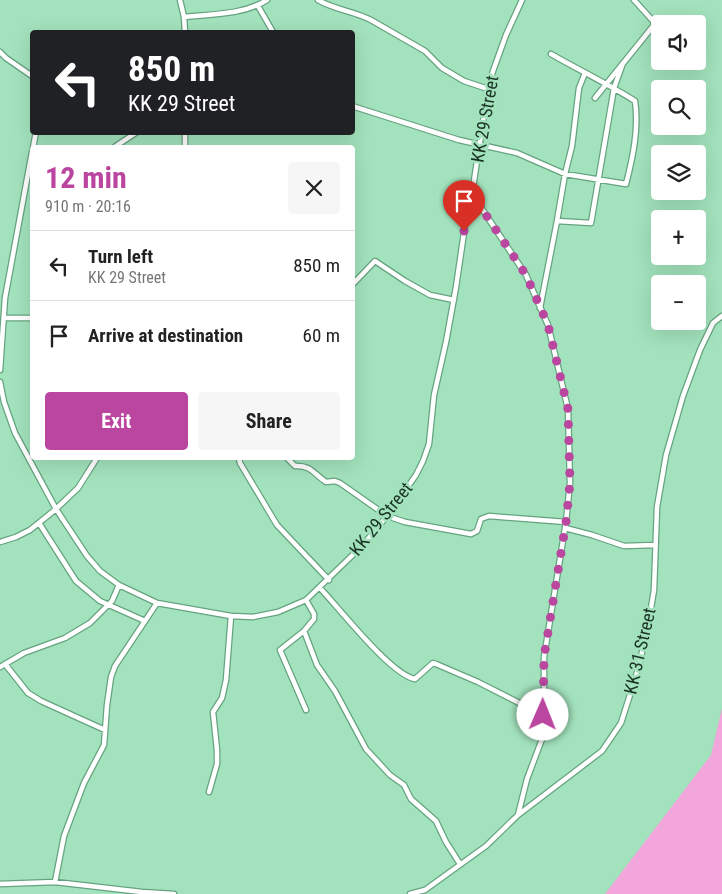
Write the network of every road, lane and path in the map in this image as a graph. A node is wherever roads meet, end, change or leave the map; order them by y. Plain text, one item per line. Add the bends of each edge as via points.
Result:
1 (180, 0) edge
2 (267, 0) edge
3 (318, 0) edge
4 (522, 0) edge
5 (634, 0) edge
6 (258, 6) junction
7 (184, 17) junction
8 (185, 30) edge
9 (272, 30) edge
10 (0, 52) edge
11 (551, 54) dead end
12 (623, 63) junction
13 (585, 73) junction
14 (30, 75) edge
15 (606, 83) junction
16 (614, 88) junction
17 (488, 89) junction
18 (595, 98) dead end
19 (355, 107) edge
20 (132, 135) edge
21 (118, 145) edge
22 (480, 145) junction
23 (30, 170) edge
24 (565, 174) junction
25 (598, 180) junction
26 (472, 194) junction
27 (557, 222) junction
28 (355, 281) edge
29 (454, 300) junction
30 (540, 309) junction
31 (722, 316) edge
32 (4, 318) junction
33 (30, 318) edge
34 (0, 370) edge
35 (0, 382) edge
36 (30, 460) edge
37 (30, 460) edge
38 (96, 460) edge
39 (239, 460) edge
40 (289, 460) edge
41 (56, 509) junction
42 (387, 516) junction
43 (566, 522) junction
44 (39, 523) junction
45 (565, 528) junction
46 (0, 542) edge
47 (655, 545) junction
48 (329, 580) junction
49 (118, 585) junction
50 (320, 588) junction
51 (306, 600) junction
52 (157, 603) junction
53 (109, 605) junction
54 (230, 616) junction
55 (145, 621) junction
56 (304, 631) junction
57 (5, 664) junction
58 (0, 667) edge
59 (306, 710) dead end
60 (543, 715) junction
61 (105, 730) junction
62 (209, 792) dead end
63 (518, 815) junction
64 (460, 864) junction
65 (55, 882) junction
66 (0, 884) edge
67 (174, 894) edge
68 (410, 894) edge

1 - 7 street
2 - 6 street
3 - 17 street via 371,20 425,51 440,67 464,81
4 - 17 street, KK 29 Street
5 - 12 street via 654,23
6 - 7 street
6 - 9 street
7 - 8 street
10 - 14 street
11 - 13 street
12 - 15 street
12 - 16 street
13 - 15 street
13 - 24 street via 579,88
15 - 16 street
15 - 18 street
16 - 25 street
16 - 25 street via 635,101 633,159 626,184
17 - 22 street, KK 29 Street
19 - 22 street
20 - 21 street
22 - 24 street via 517,153
22 - 26 street, KK 29 Street
23 - 32 street via 11,260
24 - 25 street
24 - 27 street
25 - 27 street via 591,223
26 - 29 street, KK 29 Street
26 - 30 street via 526,275
27 - 30 street
28 - 29 street via 375,261 430,294
29 - 42 street, KK 29 Street via 434,396 429,444 416,475
30 - 43 street via 548,325 568,409 570,483
31 - 47 street, KK 31 Street via 708,332 682,396 662,473
32 - 33 street
32 - 34 street
35 - 36 street, KK 29 Street via 4,402
37 - 41 street, KK 29 Street
38 - 41 street via 78,488
39 - 48 street via 277,525
40 - 42 street via 295,466 309,468 326,482 340,483
41 - 44 street
41 - 49 street, KK 29 Street via 86,556
42 - 43 street via 472,534 477,531 481,519 489,516
42 - 48 street, KK 29 Street
43 - 45 street
44 - 46 street via 16,537
44 - 53 street via 76,581
45 - 47 street via 624,546
45 - 60 street via 544,657
47 - 63 street, KK 31 Street via 654,590 647,632 621,723 602,751
48 - 50 street, KK 29 Street
49 - 52 street, KK 29 Street
49 - 53 street
50 - 51 street, KK 29 Street
50 - 60 street via 400,673 415,679 433,663
51 - 54 street, KK 29 Street via 278,612
51 - 56 street via 314,619
52 - 54 street, KK 29 Street
52 - 55 street
53 - 55 street
53 - 57 street via 90,623 65,638 24,653
54 - 62 street via 226,680 222,698 213,712 217,764
55 - 61 street via 115,666
56 - 59 street via 280,650
56 - 64 street via 317,665 366,749 404,785 411,799 436,821
57 - 58 street
57 - 61 street via 28,693
60 - 63 street via 542,739
61 - 65 street via 102,750 84,783 64,836
63 - 64 street, KK 31 Street via 486,846
64 - 68 street, KK 31 Street via 425,890
65 - 66 street
65 - 67 street

